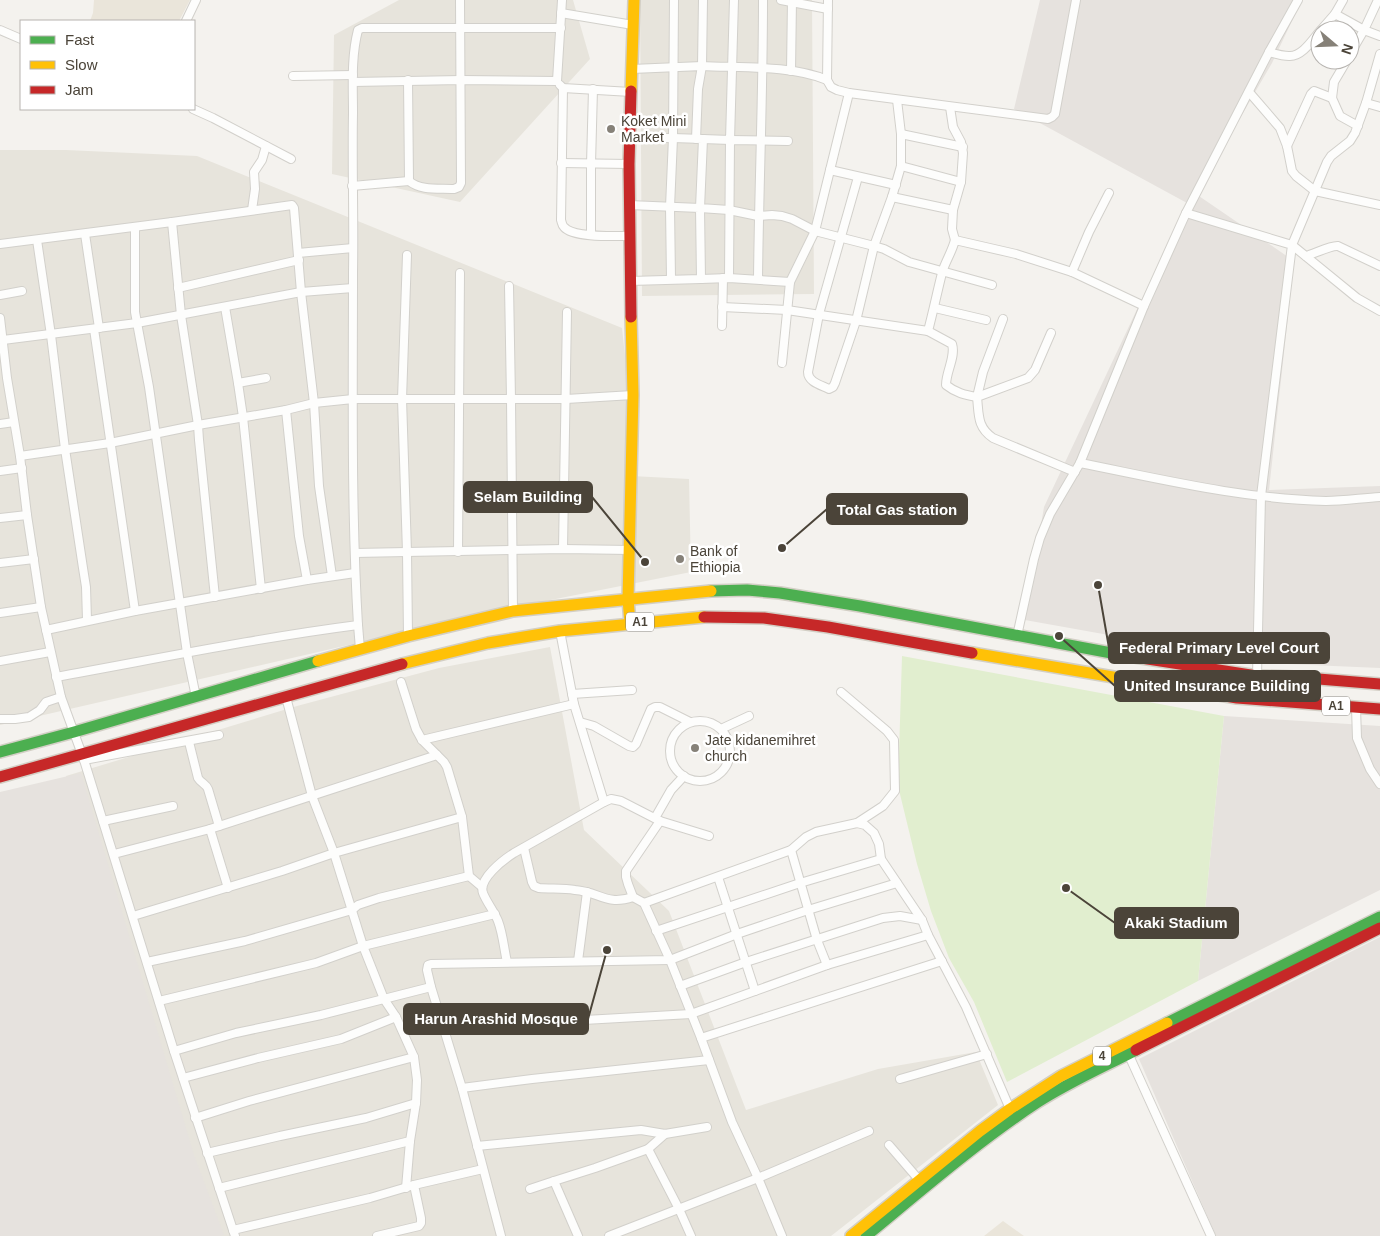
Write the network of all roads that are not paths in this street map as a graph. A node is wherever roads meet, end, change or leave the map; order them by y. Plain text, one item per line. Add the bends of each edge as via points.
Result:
1 (196, 0) edge
2 (460, 0) edge
3 (562, 0) edge
4 (634, 0) edge
5 (674, 0) edge
6 (703, 0) edge
7 (734, 0) edge
8 (763, 0) edge
9 (781, 0) edge
10 (828, 0) edge
11 (1076, 0) edge
12 (1298, 0) edge
13 (1343, 0) edge
14 (1378, 0) edge
15 (792, 1) edge
16 (828, 9) junction
17 (562, 12) junction
18 (1335, 14) junction
19 (186, 20) edge
20 (1329, 20) edge
21 (633, 25) junction
22 (460, 28) junction
23 (561, 28) junction
24 (0, 30) edge
25 (1364, 30) junction
26 (1380, 36) edge
27 (1360, 37) edge
28 (20, 39) edge
29 (1310, 42) edge
30 (1269, 52) junction
31 (1380, 54) edge
32 (702, 66) junction
33 (674, 67) junction
34 (732, 67) junction
35 (632, 69) junction
36 (763, 69) junction
37 (1341, 70) edge
38 (791, 71) junction
39 (293, 76) dead end
40 (353, 78) junction
41 (408, 80) junction
42 (461, 80) junction
43 (827, 80) junction
44 (557, 81) junction
45 (563, 88) junction
46 (593, 89) junction
47 (631, 92) junction
48 (1249, 92) junction
49 (849, 93) junction
50 (1332, 98) junction
51 (897, 100) junction
52 (1366, 103) junction
53 (950, 107) junction
54 (1380, 107) edge
55 (195, 110) edge
56 (1358, 126) junction
57 (901, 134) junction
58 (629, 138) junction
59 (673, 138) junction
60 (700, 139) junction
61 (730, 140) junction
62 (760, 141) junction
63 (788, 141) dead end
64 (266, 146) junction
65 (1287, 146) junction
66 (963, 147) junction
67 (291, 159) dead end
68 (561, 164) junction
69 (590, 164) junction
70 (629, 164) junction
71 (901, 166) junction
72 (830, 170) junction
73 (858, 177) junction
74 (409, 181) junction
75 (961, 182) junction
76 (896, 185) junction
77 (352, 186) junction
78 (1315, 191) junction
79 (1109, 193) dead end
80 (892, 197) junction
81 (629, 205) junction
82 (1380, 205) edge
83 (670, 207) junction
84 (700, 208) junction
85 (252, 210) junction
86 (729, 210) junction
87 (953, 210) junction
88 (1186, 213) junction
89 (758, 216) junction
90 (172, 222) junction
91 (136, 227) junction
92 (815, 231) junction
93 (85, 234) junction
94 (591, 236) junction
95 (630, 236) junction
96 (841, 237) junction
97 (37, 240) junction
98 (955, 240) junction
99 (0, 244) edge
100 (1292, 245) junction
101 (874, 246) junction
102 (353, 248) junction
103 (406, 255) dead end
104 (299, 256) junction
105 (1306, 256) junction
106 (1380, 266) edge
107 (942, 271) junction
108 (1072, 272) junction
109 (460, 274) dead end
110 (726, 278) junction
111 (701, 279) junction
112 (758, 279) junction
113 (671, 280) junction
114 (630, 281) junction
115 (790, 282) junction
116 (992, 285) dead end
117 (509, 286) dead end
118 (178, 288) junction
119 (353, 288) junction
120 (22, 291) dead end
121 (302, 292) junction
122 (0, 295) edge
123 (1144, 306) junction
124 (225, 307) junction
125 (722, 307) junction
126 (934, 308) junction
127 (787, 310) junction
128 (1380, 311) edge
129 (567, 312) dead end
130 (819, 314) junction
131 (181, 315) junction
132 (0, 318) edge
133 (1003, 318) dead end
134 (856, 320) junction
135 (986, 320) dead end
136 (137, 323) junction
137 (722, 326) dead end
138 (96, 328) junction
139 (1, 329) edge
140 (928, 331) junction
141 (1051, 333) dead end
142 (51, 335) junction
143 (3, 340) junction
144 (782, 363) dead end
145 (4, 378) edge
146 (266, 378) dead end
147 (238, 383) junction
148 (633, 396) junction
149 (977, 397) junction
150 (402, 398) junction
151 (458, 398) junction
152 (512, 398) junction
153 (353, 399) junction
154 (566, 399) junction
155 (314, 403) junction
156 (286, 410) junction
157 (243, 417) junction
158 (14, 422) junction
159 (0, 424) edge
160 (198, 425) junction
161 (156, 434) junction
162 (110, 443) junction
163 (65, 449) junction
164 (20, 456) junction
165 (1080, 463) junction
166 (22, 468) junction
167 (0, 471) edge
168 (1075, 472) junction
169 (1261, 496) junction
170 (1380, 497) edge
171 (27, 515) junction
172 (0, 518) edge
173 (563, 549) junction
174 (630, 550) junction
175 (512, 551) junction
176 (407, 552) junction
177 (458, 552) junction
178 (355, 554) junction
179 (34, 559) junction
180 (0, 563) edge
181 (355, 572) junction
182 (332, 576) junction
183 (306, 580) junction
184 (261, 589) junction
185 (215, 597) junction
186 (628, 599) junction
187 (180, 603) junction
188 (41, 607) junction
189 (135, 611) junction
190 (513, 611) junction
191 (0, 613) edge
192 (87, 620) junction
193 (630, 623) junction
194 (358, 626) junction
195 (46, 630) junction
196 (560, 631) junction
197 (408, 636) junction
198 (1017, 636) junction
199 (360, 649) junction
200 (50, 652) junction
201 (187, 653) junction
202 (0, 661) edge
203 (1258, 676) junction
204 (56, 677) junction
205 (401, 682) dead end
206 (1380, 684) edge
207 (632, 690) dead end
208 (841, 692) dead end
209 (572, 694) junction
210 (196, 696) junction
211 (61, 697) junction
212 (286, 697) junction
213 (574, 704) junction
214 (1356, 708) junction
215 (1380, 709) edge
216 (749, 716) dead end
217 (0, 719) edge
218 (580, 722) junction
219 (690, 722) junction
220 (721, 729) junction
221 (74, 732) junction
222 (219, 735) dead end
223 (422, 740) junction
224 (189, 742) junction
225 (0, 752) edge
226 (437, 755) junction
227 (83, 757) junction
228 (0, 776) edge
229 (684, 776) junction
230 (1380, 784) edge
231 (312, 796) junction
232 (604, 802) junction
233 (173, 806) dead end
234 (462, 816) junction
235 (658, 820) junction
236 (103, 821) junction
237 (857, 824) junction
238 (219, 826) junction
239 (210, 829) junction
240 (709, 836) dead end
241 (524, 848) junction
242 (791, 850) junction
243 (334, 853) junction
244 (114, 854) junction
245 (882, 859) junction
246 (469, 876) junction
247 (718, 877) junction
248 (800, 883) junction
249 (897, 883) junction
250 (482, 887) junction
251 (228, 888) junction
252 (588, 892) junction
253 (633, 897) junction
254 (644, 903) junction
255 (728, 908) junction
256 (352, 910) junction
257 (808, 910) junction
258 (494, 914) junction
259 (133, 916) junction
260 (1380, 917) edge
261 (922, 920) junction
262 (1380, 928) edge
263 (656, 931) junction
264 (737, 934) junction
265 (928, 935) junction
266 (817, 940) junction
267 (363, 946) junction
268 (670, 960) junction
269 (578, 961) junction
270 (942, 961) junction
271 (147, 962) junction
272 (507, 962) junction
273 (746, 962) junction
274 (827, 965) junction
275 (680, 986) junction
276 (431, 987) junction
277 (755, 991) junction
278 (384, 999) junction
279 (159, 1001) junction
280 (691, 1014) junction
281 (396, 1017) junction
282 (443, 1028) junction
283 (701, 1038) junction
284 (1126, 1049) junction
285 (174, 1051) junction
286 (987, 1054) junction
287 (414, 1057) junction
288 (708, 1060) junction
289 (182, 1078) junction
290 (900, 1078) dead end
291 (462, 1088) junction
292 (416, 1104) junction
293 (1010, 1109) junction
294 (195, 1118) junction
295 (707, 1128) dead end
296 (869, 1131) dead end
297 (666, 1134) junction
298 (410, 1141) junction
299 (889, 1145) dead end
300 (477, 1146) junction
301 (648, 1149) junction
302 (207, 1153) junction
303 (483, 1169) junction
304 (758, 1178) junction
305 (554, 1181) junction
306 (920, 1181) junction
307 (410, 1187) junction
308 (219, 1188) junction
309 (530, 1189) dead end
310 (679, 1209) junction
311 (234, 1233) edge
312 (377, 1236) edge
313 (501, 1236) edge
314 (578, 1236) edge
315 (609, 1236) edge
316 (691, 1236) edge
317 (782, 1236) edge
318 (851, 1236) edge
319 (866, 1236) edge
320 (1211, 1236) edge

1 - 19 street
2 - 22 street
3 - 17 street
4 - 21 main road
5 - 33 street
6 - 32 street
7 - 34 street
8 - 36 street
9 - 15 street
10 - 16 street
11 - 53 street via 1052,117
12 - 30 street
13 - 18 street
14 - 25 street
15 - 16 street
15 - 38 street
16 - 43 street
17 - 21 street
17 - 23 street
18 - 20 street
18 - 25 street
21 - 35 main road
22 - 23 street
22 - 40 street via 362,28 358,30
22 - 42 street
23 - 44 street
24 - 28 street
25 - 26 street
25 - 27 street
29 - 30 street via 1296,56
30 - 48 street
31 - 52 street
32 - 33 street
32 - 34 street
32 - 60 street via 698,89
33 - 35 street
33 - 59 street
34 - 36 street
34 - 61 street
35 - 47 main road
36 - 38 street
36 - 62 street
37 - 50 street via 1334,82
38 - 43 street
39 - 40 street
40 - 41 street
40 - 77 street
41 - 42 street
41 - 74 street
42 - 44 street
42 - 74 street via 459,187 420,188
43 - 49 street via 837,90
44 - 45 street
45 - 46 street
45 - 68 street
46 - 47 street
46 - 69 street
47 - 58 main road
48 - 65 street via 1280,128
48 - 88 street
49 - 51 street
49 - 72 street
50 - 56 street via 1340,116
50 - 65 street via 1314,91 1311,94
51 - 53 street
51 - 57 street
52 - 54 street
52 - 56 street
53 - 66 street via 953,127
55 - 64 street
56 - 78 street via 1350,141 1327,162
57 - 66 street
57 - 71 street
58 - 59 street
58 - 70 main road
59 - 60 street
59 - 83 street
60 - 61 street
60 - 84 street
61 - 62 street
61 - 86 street
62 - 63 street
62 - 89 street
64 - 67 street
64 - 85 street via 254,172
65 - 78 street via 1292,171
66 - 75 street
68 - 69 street
68 - 94 street via 563,226 572,232
69 - 70 street
69 - 94 street
70 - 81 main road
71 - 75 street
71 - 76 street
72 - 73 street
72 - 92 street
73 - 76 street
73 - 96 street
74 - 77 street
75 - 87 street
76 - 80 street
77 - 102 street
78 - 82 street
78 - 100 street
79 - 108 street
80 - 87 street
80 - 101 street
81 - 83 street
81 - 95 main road
83 - 84 street
83 - 113 street
84 - 86 street
84 - 111 street
85 - 90 street
85 - 104 street via 292,205
86 - 89 street
86 - 110 street
87 - 98 street
88 - 100 street
88 - 123 street
89 - 92 street via 782,216
89 - 112 street
90 - 91 street
90 - 118 street
91 - 93 street
91 - 136 street
92 - 96 street
92 - 115 street
93 - 97 street
93 - 138 street
94 - 95 street
95 - 114 main road
96 - 101 street
96 - 130 street
97 - 99 street
97 - 142 street
98 - 107 street
98 - 108 street via 1016,254
100 - 105 street
100 - 169 street
101 - 107 street via 909,262
101 - 134 street
102 - 104 street
102 - 119 street
103 - 150 street
104 - 118 street
104 - 121 street
105 - 106 street via 1334,245
105 - 128 street via 1357,298
107 - 116 street
107 - 126 street
108 - 123 street
109 - 151 street
110 - 111 street
110 - 112 street
110 - 125 street
111 - 113 street
112 - 115 street
113 - 114 street
114 - 148 main road
115 - 127 street
117 - 152 street
118 - 131 street
119 - 121 street
119 - 153 street
120 - 122 street
121 - 124 street
121 - 155 street
123 - 165 street
124 - 131 street
124 - 147 street
125 - 127 street
125 - 137 street
126 - 135 street
126 - 140 street
127 - 130 street
127 - 144 street
129 - 154 street
130 - 134 street
130 - 134 street via 808,377 829,389 835,384
131 - 136 street
131 - 160 street
132 - 139 street
133 - 149 street
134 - 140 street
136 - 138 street
136 - 161 street
138 - 142 street
138 - 162 street
139 - 143 street
140 - 149 street via 952,344 954,349 946,385 960,394
141 - 149 street via 1028,378
142 - 143 street
142 - 163 street
143 - 145 street
145 - 158 street
146 - 147 street
147 - 157 street
148 - 154 street
148 - 174 main road
149 - 168 street via 979,418 986,433
150 - 151 street
150 - 153 street
150 - 176 street
151 - 152 street
151 - 177 street
152 - 154 street
152 - 175 street
153 - 155 street
153 - 178 street
154 - 173 street
155 - 156 street
155 - 182 street via 319,486
156 - 157 street
156 - 183 street
157 - 160 street
157 - 184 street
158 - 159 street
158 - 164 street
160 - 161 street
160 - 185 street
161 - 162 street
161 - 187 street
162 - 163 street
162 - 189 street
163 - 164 street
163 - 192 street via 86,587
164 - 166 street
165 - 168 street
165 - 169 street
166 - 167 street
166 - 171 street
168 - 198 street via 1040,538
169 - 170 street via 1326,501
169 - 203 street
171 - 172 street
171 - 179 street
173 - 174 street
173 - 175 street
174 - 186 main road
175 - 177 street
175 - 190 street
176 - 177 street
176 - 178 street
176 - 197 street
178 - 181 street
179 - 180 street
179 - 188 street
181 - 182 street
181 - 194 street
182 - 183 street
183 - 184 street
184 - 185 street
185 - 187 street
186 - 190 main road, A1
186 - 193 main road
186 - 198 main road, A1 via 717,590 780,593
187 - 189 street
187 - 201 street
188 - 191 street
188 - 195 street
189 - 192 street
190 - 197 main road, A1
192 - 195 street
193 - 196 main road, A1
193 - 214 main road, A1 via 701,617 764,618 1237,698
194 - 199 street
194 - 201 street
195 - 200 street
196 - 209 street
196 - 212 main road, A1 via 488,643
197 - 199 main road, A1
198 - 203 main road, A1
199 - 210 main road, A1
200 - 202 street
200 - 204 street
201 - 204 street
201 - 210 street
203 - 206 main road, A1
204 - 211 street
205 - 223 street
207 - 209 street
208 - 237 street via 894,740 894,791 882,806
209 - 213 street
210 - 221 main road, A1
211 - 217 street via 46,702 30,717
211 - 221 street
212 - 227 main road, A1
212 - 231 street
213 - 218 street
213 - 223 street
214 - 215 main road, A1
214 - 230 street via 1357,738 1366,762
216 - 220 street
218 - 219 street via 633,747 651,709 655,707
218 - 232 street
219 - 220 street via 701,720
219 - 229 street via 677,732 671,747 671,758
220 - 229 street via 728,738 730,749 724,769 705,780
221 - 225 main road, A1
221 - 227 street
222 - 224 street
223 - 226 street
224 - 227 street
224 - 238 street via 198,778 208,789
226 - 231 street
226 - 234 street via 447,767
227 - 228 main road, A1
227 - 236 street
229 - 235 street via 671,790
231 - 238 street
231 - 243 street
232 - 235 street via 610,799 621,801
232 - 241 street
233 - 236 street
234 - 243 street
234 - 246 street
235 - 240 street
235 - 253 street via 626,871
236 - 244 street
237 - 242 street via 816,832 806,836
237 - 245 street via 865,825 874,833
238 - 239 street
239 - 244 street
239 - 251 street
241 - 250 street via 506,858
241 - 252 street via 534,886
242 - 247 street
242 - 248 street
243 - 251 street
243 - 256 street
244 - 259 street
245 - 248 street
245 - 249 street
246 - 250 street
246 - 256 street via 379,898
247 - 254 street
247 - 255 street
248 - 255 street
248 - 257 street
249 - 257 street
249 - 261 street
250 - 258 street
251 - 259 street
252 - 253 street via 617,901
252 - 269 street
253 - 254 street
254 - 263 street
255 - 263 street
255 - 264 street
256 - 267 street
256 - 271 street via 245,941
257 - 264 street
257 - 266 street
258 - 267 street
258 - 272 street via 501,929
259 - 271 street
260 - 284 main road, 4
261 - 265 street
261 - 266 street via 890,916
262 - 284 main road
263 - 268 street
264 - 268 street
264 - 273 street
265 - 270 street
265 - 274 street
266 - 273 street
266 - 274 street
267 - 278 street
267 - 279 street via 316,962
268 - 269 street
268 - 275 street
269 - 272 street
270 - 283 street
270 - 286 street
271 - 279 street
272 - 276 street via 431,964 427,970
273 - 275 street
273 - 277 street
274 - 277 street
275 - 280 street
276 - 278 street
276 - 282 street
277 - 280 street
278 - 281 street
278 - 285 street via 236,1033
279 - 285 street
280 - 282 street
280 - 283 street
281 - 287 street
281 - 289 street via 340,1040
282 - 291 street
283 - 288 street
284 - 293 main road, 4 via 1061,1076
284 - 319 main road via 1014,1117
284 - 320 street
285 - 289 street
286 - 290 street
286 - 293 street
287 - 292 street
287 - 294 street
288 - 291 street
288 - 304 street
289 - 294 street
291 - 300 street
292 - 298 street
292 - 302 street
293 - 306 main road, 4
294 - 302 street
295 - 297 street
296 - 304 street
297 - 300 street via 641,1130
297 - 301 street
298 - 307 street
298 - 308 street
299 - 306 street
300 - 303 street
301 - 305 street
301 - 310 street
302 - 308 street
303 - 307 street
303 - 313 street
304 - 310 street
304 - 317 street
305 - 309 street
305 - 314 street
306 - 318 main road, 4
307 - 311 street
307 - 312 street via 421,1218 419,1226
308 - 311 street
310 - 315 street
310 - 316 street

